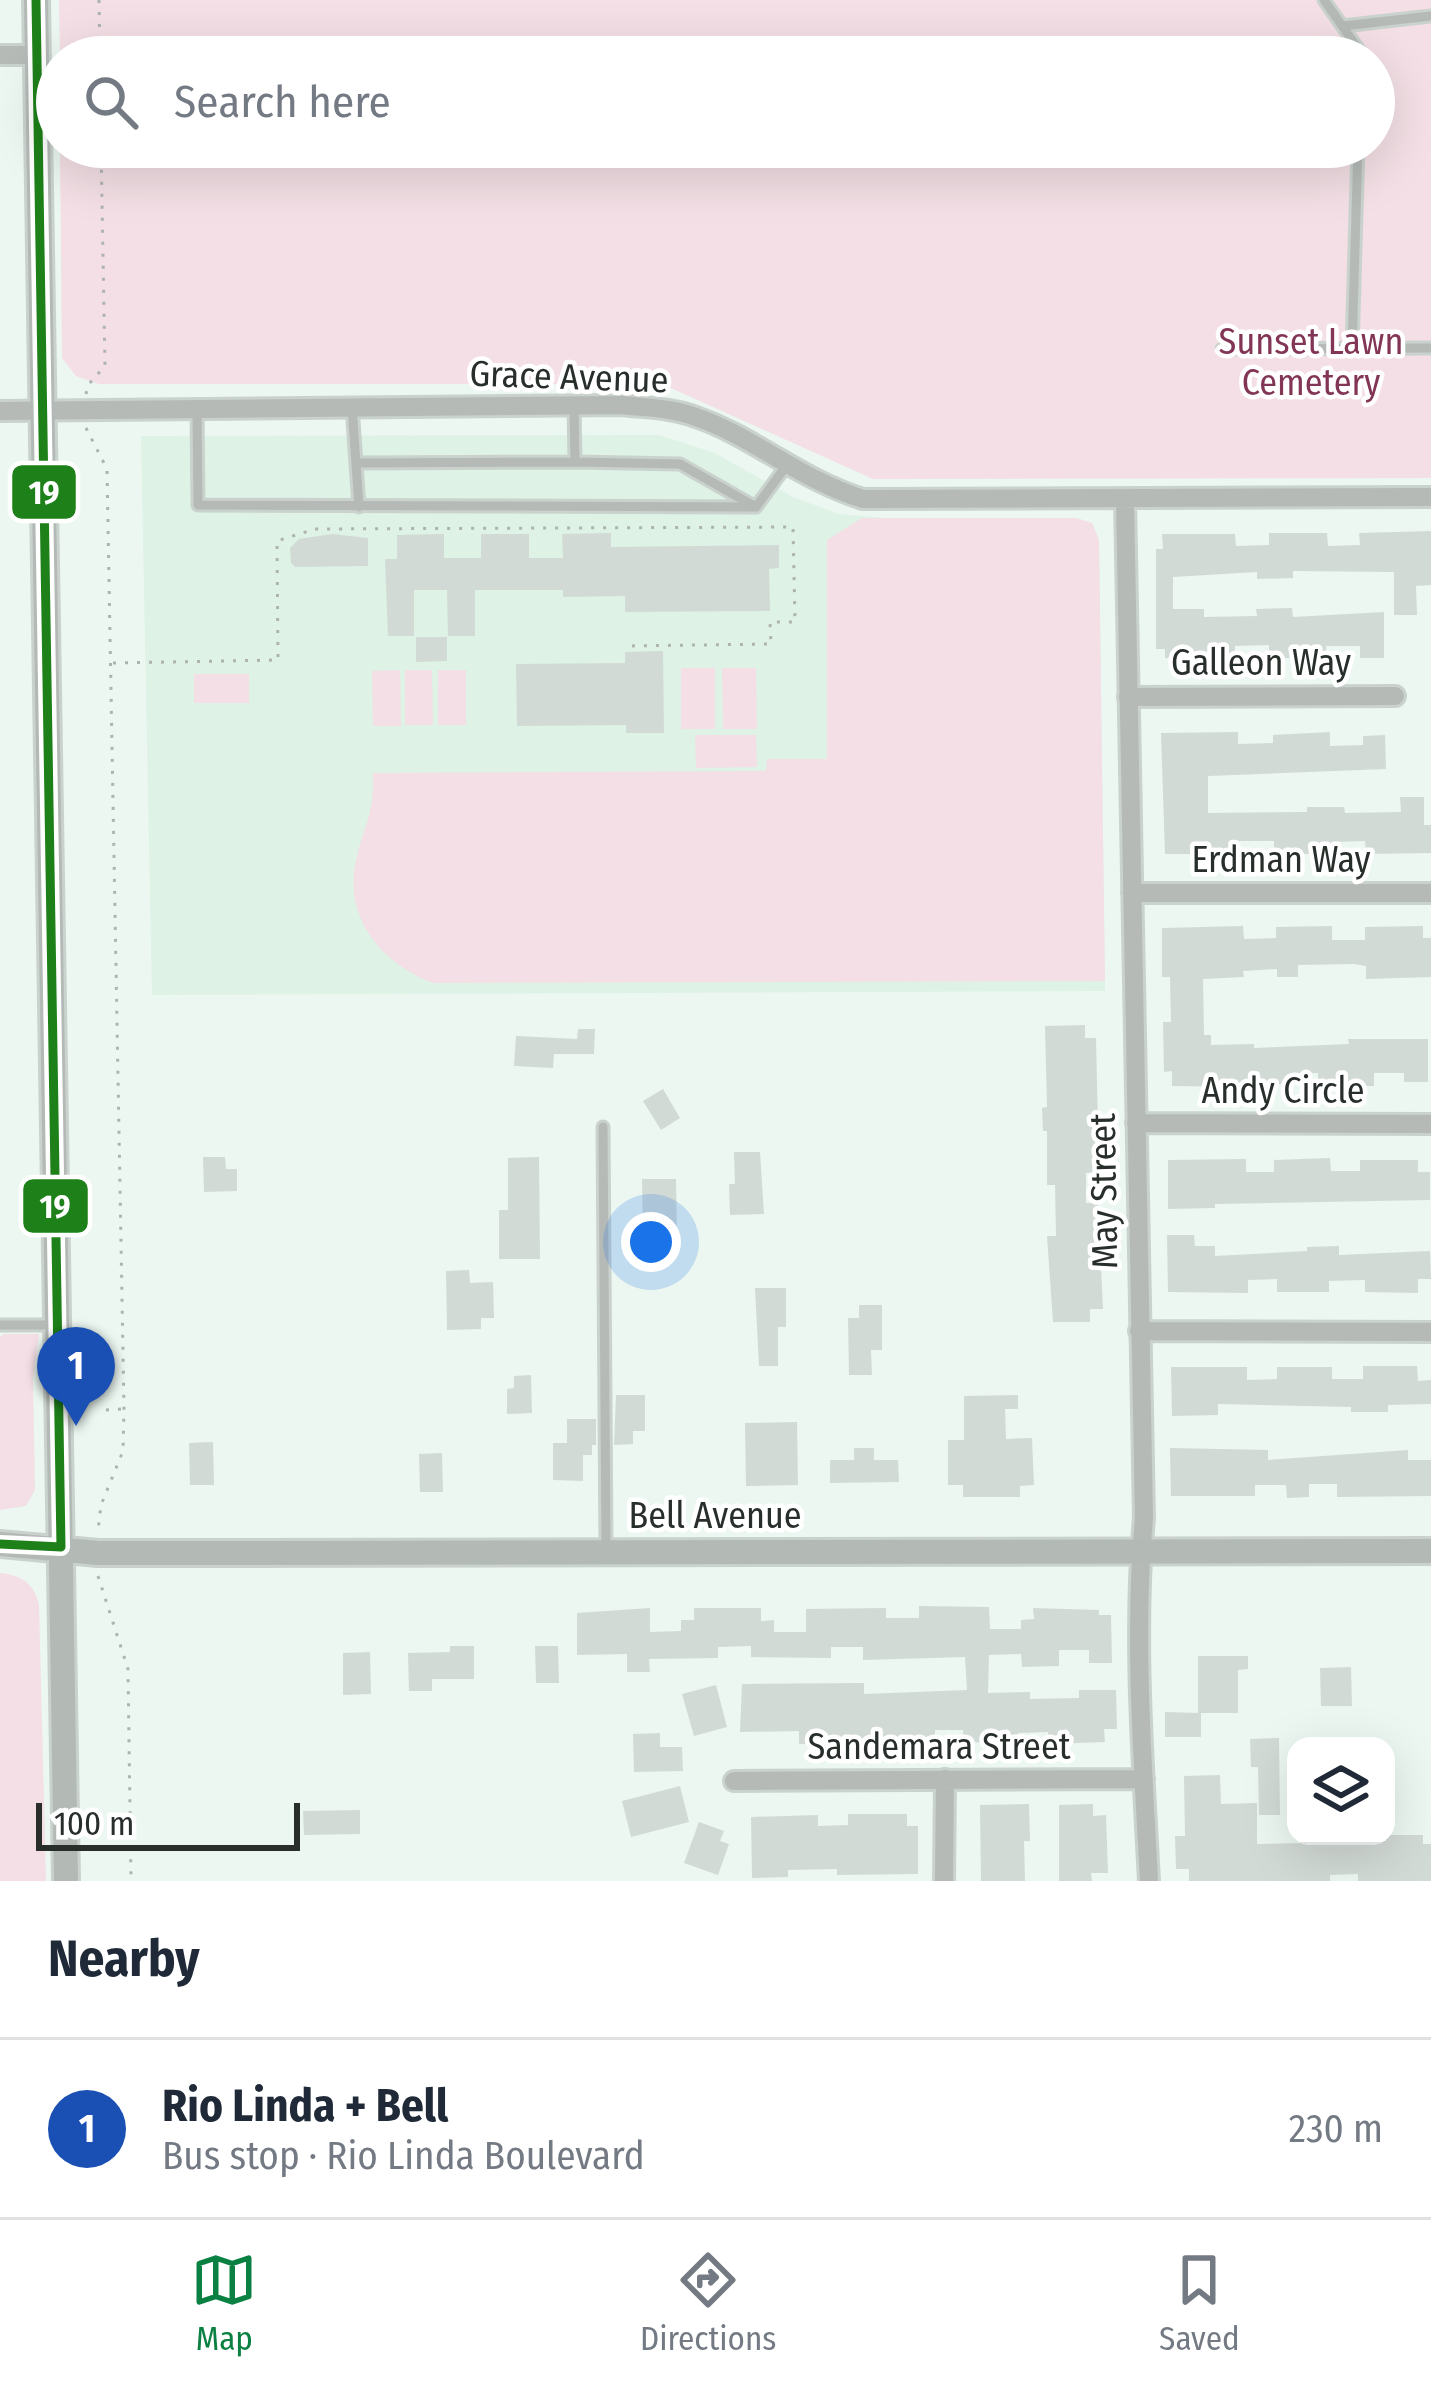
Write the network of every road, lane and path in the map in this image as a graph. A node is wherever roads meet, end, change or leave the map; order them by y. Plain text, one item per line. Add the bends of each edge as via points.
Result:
1 (36, 0) edge
2 (99, 0) edge
3 (1324, 0) edge
4 (1431, 16) edge
5 (1343, 26) junction
6 (37, 36) edge
7 (100, 36) edge
8 (1350, 36) edge
9 (36, 55) edge
10 (0, 56) edge
11 (39, 168) edge
12 (101, 168) edge
13 (1357, 168) edge
14 (1431, 348) edge
15 (1352, 349) junction
16 (1222, 350) dead end
17 (105, 366) dead end
18 (352, 406) junction
19 (574, 406) junction
20 (197, 410) junction
21 (0, 411) edge
22 (44, 411) junction
23 (575, 462) junction
24 (357, 463) junction
25 (786, 466) junction
26 (107, 469) dead end
27 (1431, 496) edge
28 (1125, 499) junction
29 (359, 507) junction
30 (756, 507) junction
31 (625, 646) dead end
32 (111, 663) junction
33 (1395, 696) dead end
34 (1128, 697) junction
35 (1132, 892) junction
36 (1431, 893) edge
37 (1136, 1124) junction
38 (1431, 1124) edge
39 (603, 1126) dead end
40 (0, 1325) edge
41 (57, 1325) junction
42 (1139, 1331) junction
43 (1431, 1332) edge
44 (124, 1409) junction
45 (106, 1410) dead end
46 (98, 1526) dead end
47 (0, 1544) edge
48 (61, 1547) junction
49 (1141, 1549) junction
50 (606, 1551) junction
51 (1431, 1551) edge
52 (98, 1576) dead end
53 (945, 1779) junction
54 (1144, 1779) junction
55 (734, 1781) dead end
56 (66, 1881) edge
57 (131, 1881) edge
58 (944, 1881) edge
59 (1149, 1881) edge

1 - 6 main road
2 - 7 path
3 - 5 lane
4 - 5 lane
5 - 8 lane
9 - 10 street
11 - 22 main road
12 - 17 path
13 - 15 lane
14 - 15 lane
15 - 16 lane
18 - 19 street, Grace Avenue
18 - 20 street, Grace Avenue
18 - 24 lane
19 - 23 lane
19 - 25 street, Grace Avenue via 681,412
20 - 22 street, Grace Avenue
20 - 29 lane via 199,505
21 - 22 street, Grace Avenue
22 - 41 main road
23 - 24 lane
23 - 30 lane via 680,464
24 - 29 lane
25 - 28 street, Grace Avenue via 863,499
25 - 30 lane
26 - 32 path
27 - 28 street, Grace Avenue
28 - 34 street, May Street
29 - 30 lane
31 - 32 path via 771,644 770,622 795,622 793,526 315,529 277,541 278,660
32 - 44 path
33 - 34 street, Galleon Way
34 - 35 street, May Street
35 - 36 street, Erdman Way
35 - 37 street, May Street
37 - 38 street, Andy Circle
37 - 42 street, May Street
39 - 50 lane
40 - 41 lane
41 - 48 main road
42 - 43 street
42 - 49 street, May Street
44 - 45 path
44 - 46 path via 121,1461
47 - 48 main road, Bell Avenue
48 - 50 main road, Bell Avenue
48 - 56 main road
49 - 50 main road, Bell Avenue
49 - 51 main road, Bell Avenue
49 - 54 street, May Street
52 - 57 path via 128,1669
53 - 54 street, Sandemara Street
53 - 55 street, Sandemara Street
53 - 58 street
54 - 59 street, May Street

